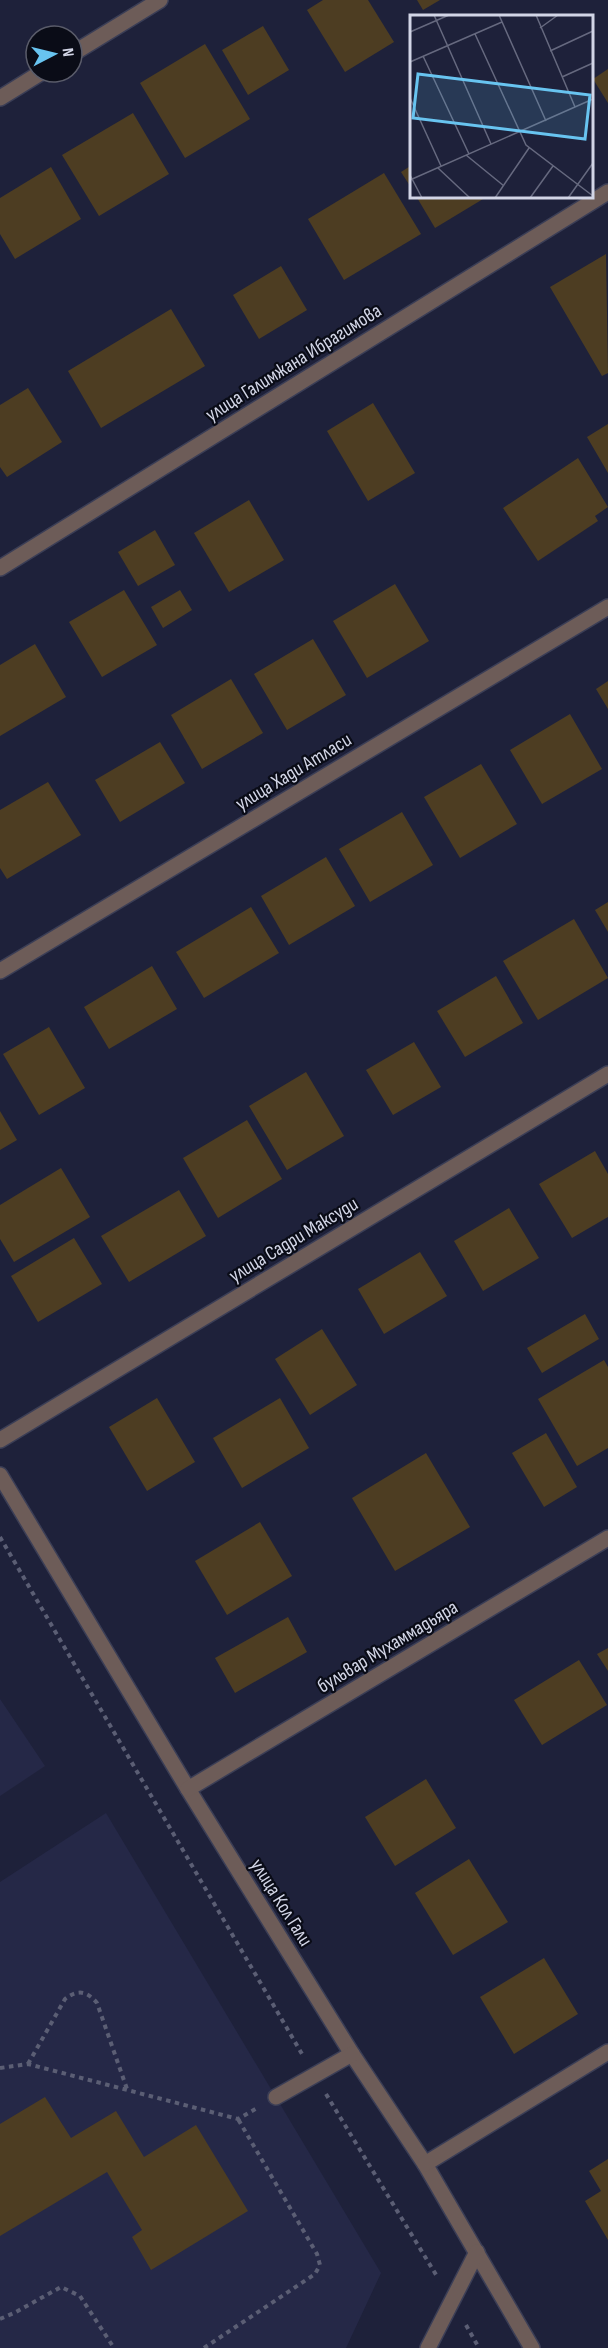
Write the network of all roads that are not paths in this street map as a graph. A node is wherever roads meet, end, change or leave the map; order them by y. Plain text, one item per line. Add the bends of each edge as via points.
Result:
1 (160, 0) edge
2 (84, 47) edge
3 (24, 83) edge
4 (0, 98) edge
5 (608, 192) edge
6 (0, 568) edge
7 (608, 607) edge
8 (0, 971) edge
9 (608, 1074) edge
10 (0, 1440) edge
11 (0, 1475) edge
12 (608, 1538) edge
13 (188, 1789) junction
14 (608, 2052) edge
15 (352, 2054) junction
16 (276, 2097) road end
17 (425, 2164) junction
18 (477, 2252) junction
19 (428, 2348) edge
20 (532, 2348) edge

1 - 2 street
3 - 4 street
5 - 6 street, улица Галимжана Ибрагимова
7 - 8 street, улица Хади Атласи
9 - 10 street, улица Садри Максуди
11 - 13 street, улица Кол Гали
12 - 13 street, бульвар Мухаммадьяра
13 - 15 street, улица Кол Гали
14 - 17 street
15 - 16 street
15 - 17 street, улица Кол Гали
17 - 18 street, улица Кол Гали
18 - 19 street
18 - 20 street, улица Кол Гали

